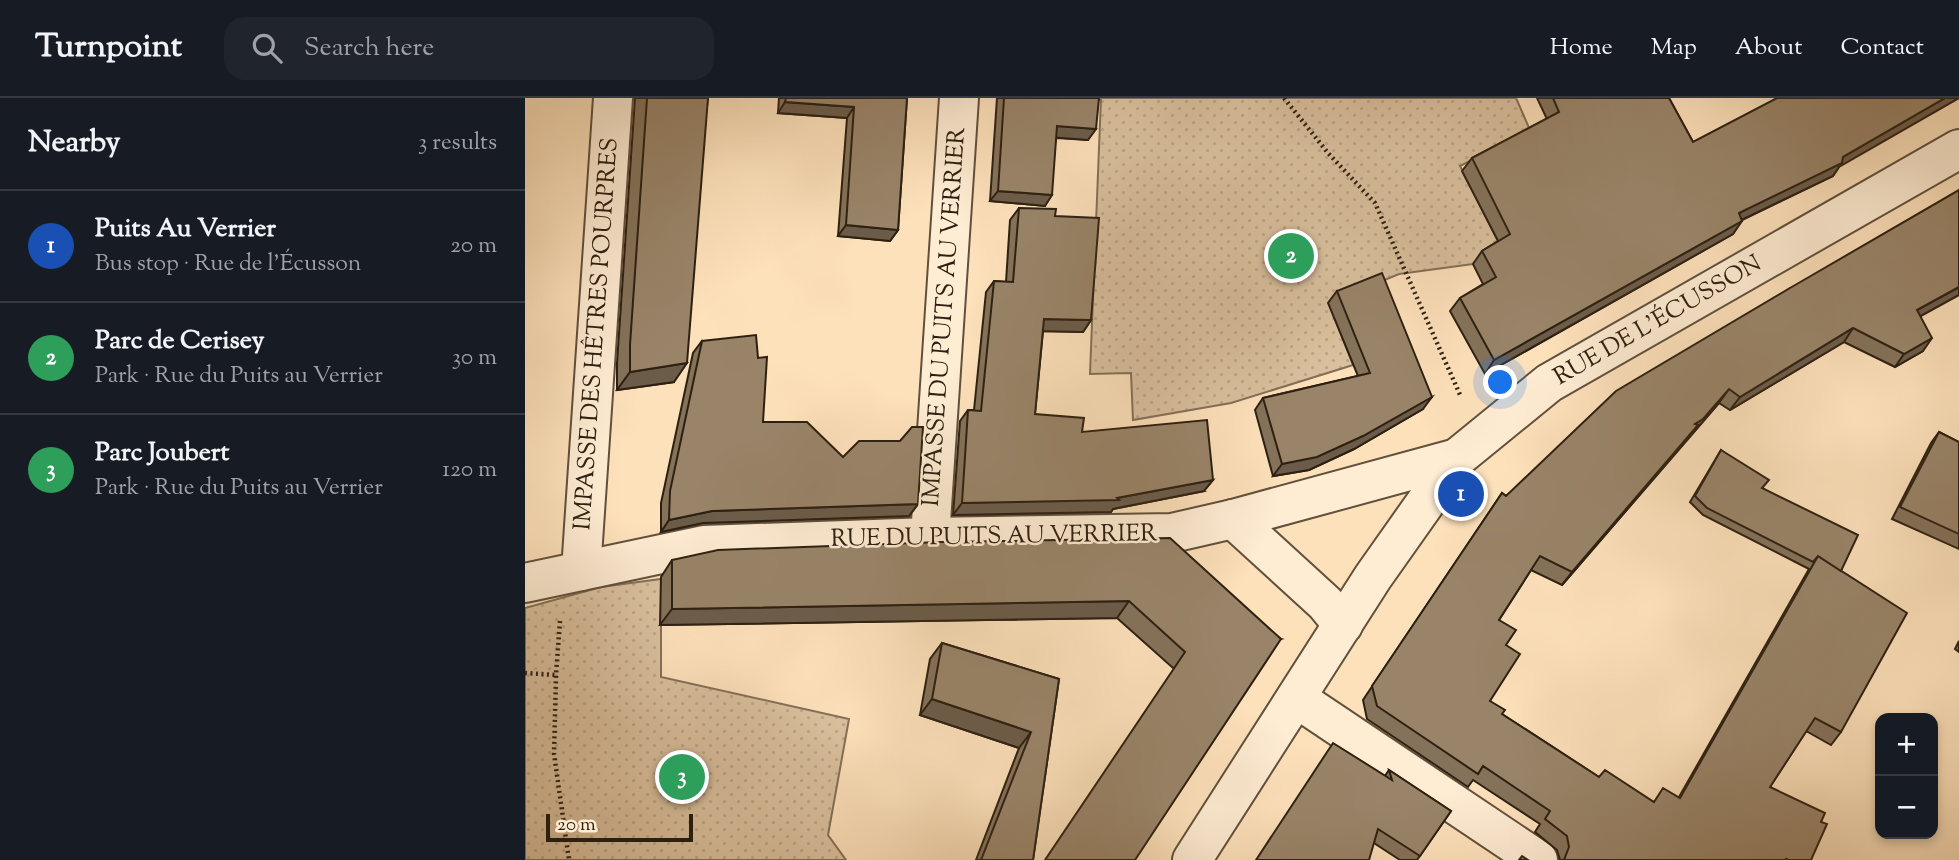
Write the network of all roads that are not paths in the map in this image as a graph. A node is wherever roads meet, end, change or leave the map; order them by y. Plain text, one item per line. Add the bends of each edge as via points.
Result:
1 (613, 98) edge
2 (959, 98) edge
3 (1959, 149) edge
4 (1468, 449) junction
5 (1233, 519) junction
6 (930, 537) junction
7 (572, 573) junction
8 (525, 583) edge
9 (1343, 625) junction
10 (1296, 698) junction
11 (1192, 860) edge
12 (1538, 860) edge

1 - 7 street, IMPASSE DES HÊTRES POURPRES
2 - 6 street, IMPASSE DU PUITS AU VERRIER
3 - 4 street, RUE DE L'ÉCUSSON via 1549,383
4 - 5 street, RUE DU PUITS AU VERRIER
4 - 9 street, RUE DE L'ÉCUSSON
5 - 6 street, RUE DU PUITS AU VERRIER via 1172,533
5 - 9 street
6 - 7 street, RUE DU PUITS AU VERRIER via 704,545
7 - 8 street, RUE DU PUITS AU VERRIER
9 - 10 street, RUE DE L'ÉCUSSON
10 - 11 street, RUE DE L'ÉCUSSON
10 - 12 street

